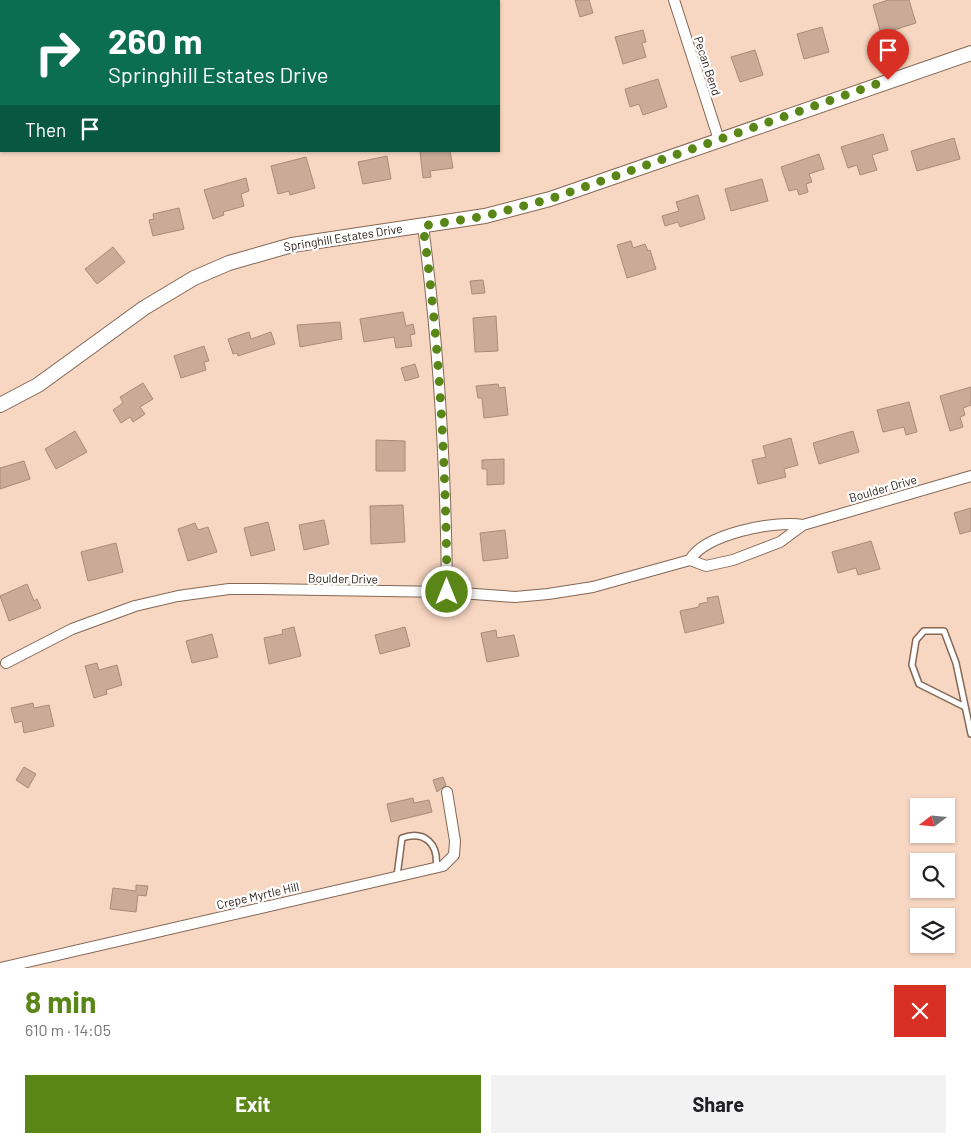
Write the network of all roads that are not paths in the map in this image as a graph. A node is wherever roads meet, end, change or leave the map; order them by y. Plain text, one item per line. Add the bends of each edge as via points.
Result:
1 (674, 0) edge
2 (971, 52) edge
3 (719, 140) junction
4 (423, 226) junction
5 (0, 405) edge
6 (971, 476) edge
7 (803, 525) junction
8 (690, 560) junction
9 (447, 592) junction
10 (6, 663) dead end
11 (965, 707) junction
12 (971, 734) edge
13 (447, 792) dead end
14 (436, 868) junction
15 (397, 876) junction
16 (1, 968) edge

1 - 3 street, Pecan Bend
2 - 3 street, Springhill Estates Drive
3 - 4 street, Springhill Estates Drive via 550,199 485,216
4 - 5 street, Springhill Estates Drive via 292,245 218,267 144,308 38,385
4 - 9 street via 434,303 440,389
6 - 7 street, Boulder Drive
7 - 8 street, Boulder Drive via 772,524 730,535 694,552
7 - 8 street, Boulder Drive via 780,542 733,560 706,566
8 - 9 street, Boulder Drive via 593,587 548,594 515,597
9 - 10 street, Boulder Drive via 229,589 178,596 135,606 72,629
11 - 11 lane via 956,663 944,631 924,631 916,640 912,665 919,684
11 - 12 lane
13 - 14 street, Crepe Myrtle Hill via 455,841 454,855
14 - 15 street, Crepe Myrtle Hill
14 - 15 lane via 434,845 425,836 412,834 402,838
15 - 16 street, Crepe Myrtle Hill

